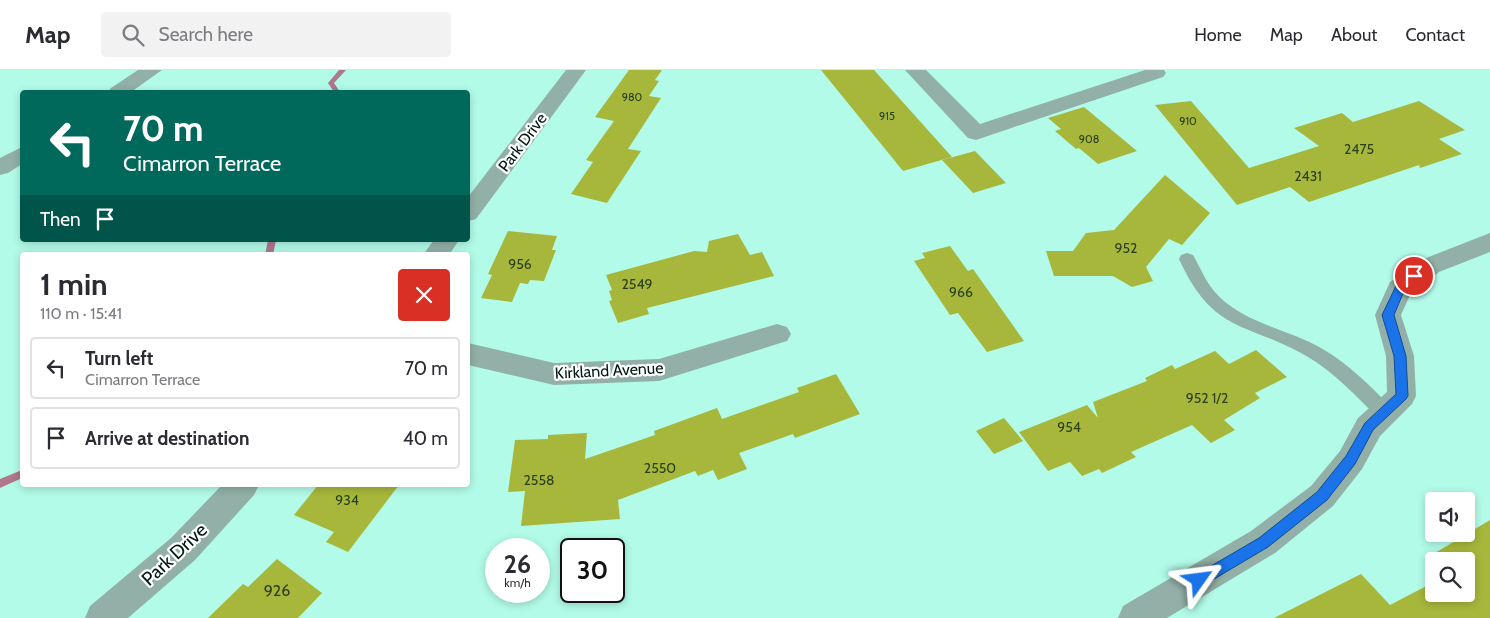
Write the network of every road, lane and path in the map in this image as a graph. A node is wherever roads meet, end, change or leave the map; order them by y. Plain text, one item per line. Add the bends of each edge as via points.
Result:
1 (152, 70) edge
2 (576, 70) edge
3 (915, 70) edge
4 (1156, 73) dead end
5 (121, 90) edge
6 (20, 155) edge
7 (0, 168) edge
8 (470, 210) edge
9 (1490, 242) edge
10 (1187, 259) dead end
11 (777, 334) dead end
12 (470, 354) edge
13 (1384, 412) junction
14 (241, 487) edge
15 (102, 618) edge
16 (1135, 618) edge

1 - 5 street
2 - 8 street, Park Drive
3 - 4 street via 976,132
6 - 7 street
9 - 13 street via 1430,266 1399,289 1388,315 1400,356 1402,396
10 - 13 lane via 1199,284 1213,302 1312,351 1335,366
11 - 12 street, Kirkland Avenue via 659,370 554,374
13 - 16 street via 1369,427 1351,460 1322,496 1264,542
14 - 15 street, Park Drive via 183,549

